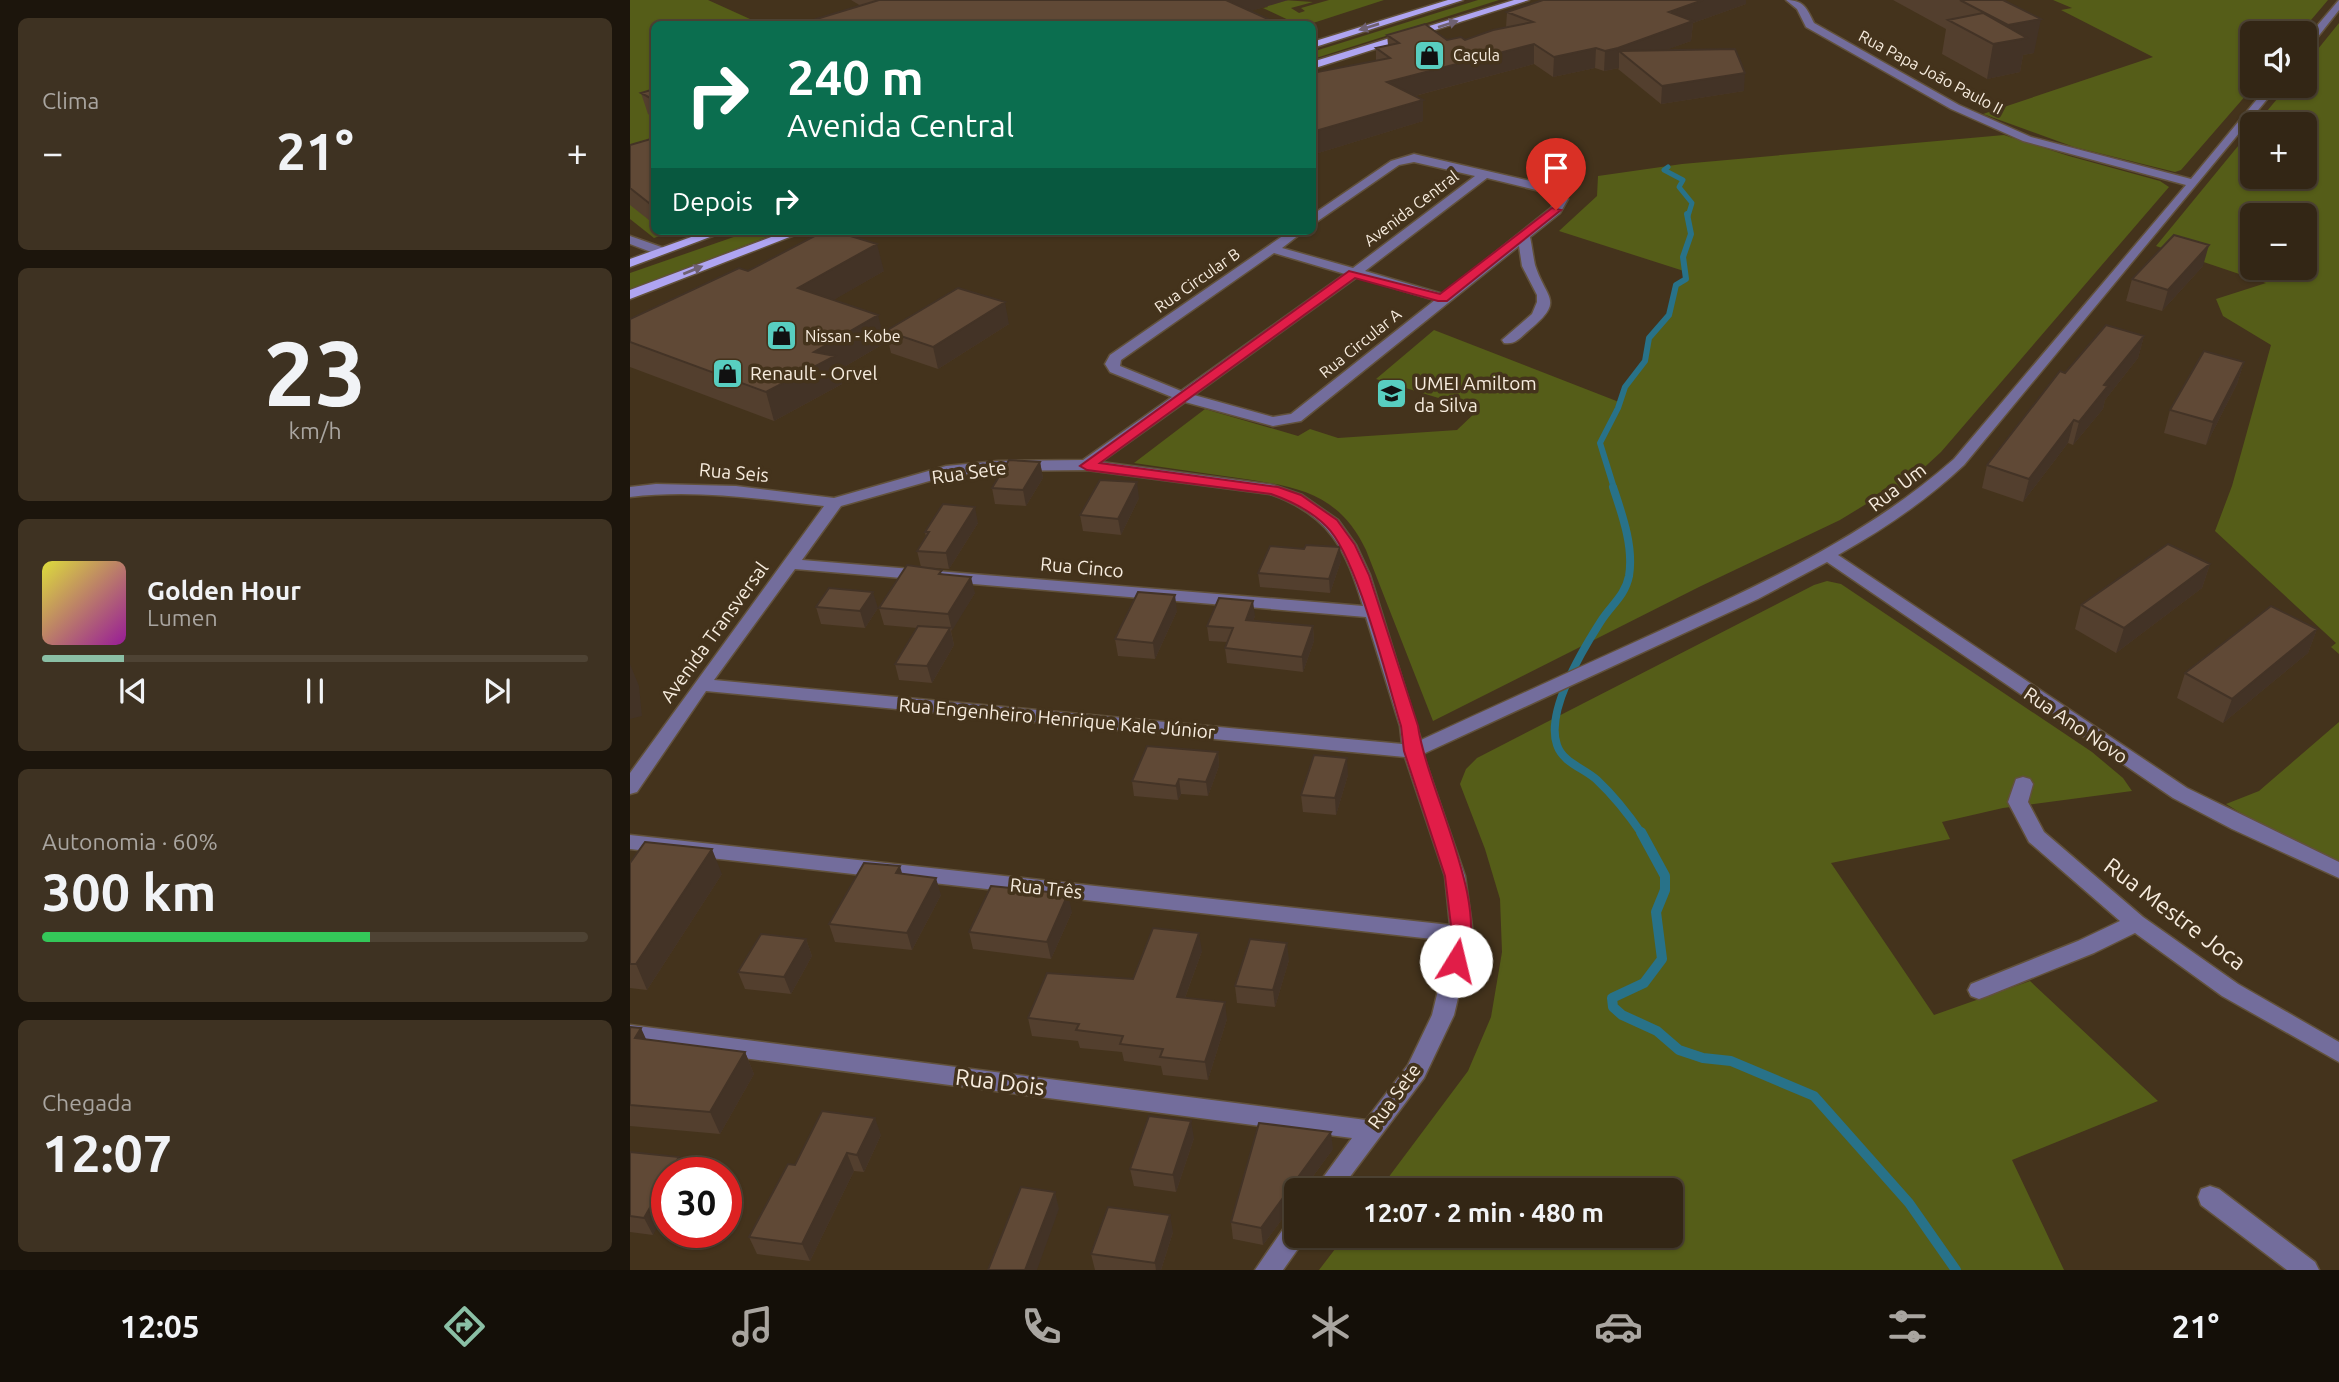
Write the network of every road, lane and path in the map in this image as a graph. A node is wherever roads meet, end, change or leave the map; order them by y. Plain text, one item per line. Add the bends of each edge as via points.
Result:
1 (1458, 0) edge
2 (1524, 0) edge
3 (1791, 0) edge
4 (2339, 3) edge
5 (2317, 31) edge
6 (1316, 44) edge
7 (1316, 65) edge
8 (2263, 98) edge
9 (1484, 175) junction
10 (2192, 183) junction
11 (1316, 218) edge
12 (708, 235) edge
13 (788, 235) edge
14 (1292, 235) edge
15 (1524, 236) junction
16 (630, 240) edge
17 (1273, 249) junction
18 (659, 251) junction
19 (630, 262) edge
20 (1353, 274) junction
21 (630, 295) edge
22 (1442, 298) junction
23 (1509, 340) dead end
24 (1181, 397) junction
25 (1087, 466) junction
26 (630, 492) edge
27 (835, 503) junction
28 (1827, 555) junction
29 (790, 564) junction
30 (1371, 612) junction
31 (701, 685) junction
32 (1413, 751) junction
33 (2023, 784) dead end
34 (630, 787) edge
35 (630, 842) edge
36 (2339, 871) edge
37 (2136, 923) junction
38 (1462, 934) junction
39 (1979, 990) dead end
40 (630, 1034) edge
41 (2339, 1053) edge
42 (1370, 1130) junction
43 (1335, 1178) edge
44 (2210, 1197) dead end
45 (1284, 1248) edge
46 (1268, 1270) edge
47 (2306, 1270) edge

1 -> 6 main road
7 -> 2 main road
3 - 10 street, Rua Papa João Paulo II via 1801,6 1810,25 1983,121 2068,152
4 - 5 street
8 - 10 street, Rua Um
9 - 11 street via 1423,158 1395,163
9 - 15 street, Rua Circular A via 1548,189 1562,199
9 - 20 street, Avenida Central
10 - 28 street, Rua Um via 1959,463 1900,510
12 - 18 main road
21 -> 13 main road
14 - 17 street, Rua Circular B
15 - 22 street, Rua Circular A
15 - 23 street via 1544,302 1538,316
16 - 18 street
17 - 20 street
17 - 24 street, Rua Circular B via 1112,363 1119,373
18 - 19 main road
20 - 22 street
20 - 24 street, Avenida Central
22 - 24 street, Rua Circular A via 1296,418 1273,422
24 - 25 street, Avenida Central
25 - 27 street, Rua Sete via 946,471
25 - 30 street, Rua Sete via 1273,490 1296,498 1332,523 1348,545 1362,575
26 - 27 street, Rua Seis via 736,491
27 - 29 street, Avenida Transversal
28 - 32 street, Rua Um via 1752,595
28 - 36 street, Rua Ano Novo via 2180,793
29 - 30 street, Rua Cinco
29 - 31 street, Avenida Transversal
30 - 32 street, Rua Sete
31 - 32 street, Rua Engenheiro Henrique Kale Júnior
31 - 34 street, Avenida Transversal
32 - 38 street, Rua Sete via 1455,876
33 - 37 street, Rua Mestre Joca via 2018,802 2036,837
35 - 38 street, Rua Três
37 - 39 street
37 - 41 street, Rua Mestre Joca via 2230,990
38 - 42 street, Rua Sete via 1443,1015 1416,1071
40 - 42 street, Rua Dois
42 - 43 street, Rua Sete
44 - 47 street
45 - 46 street

